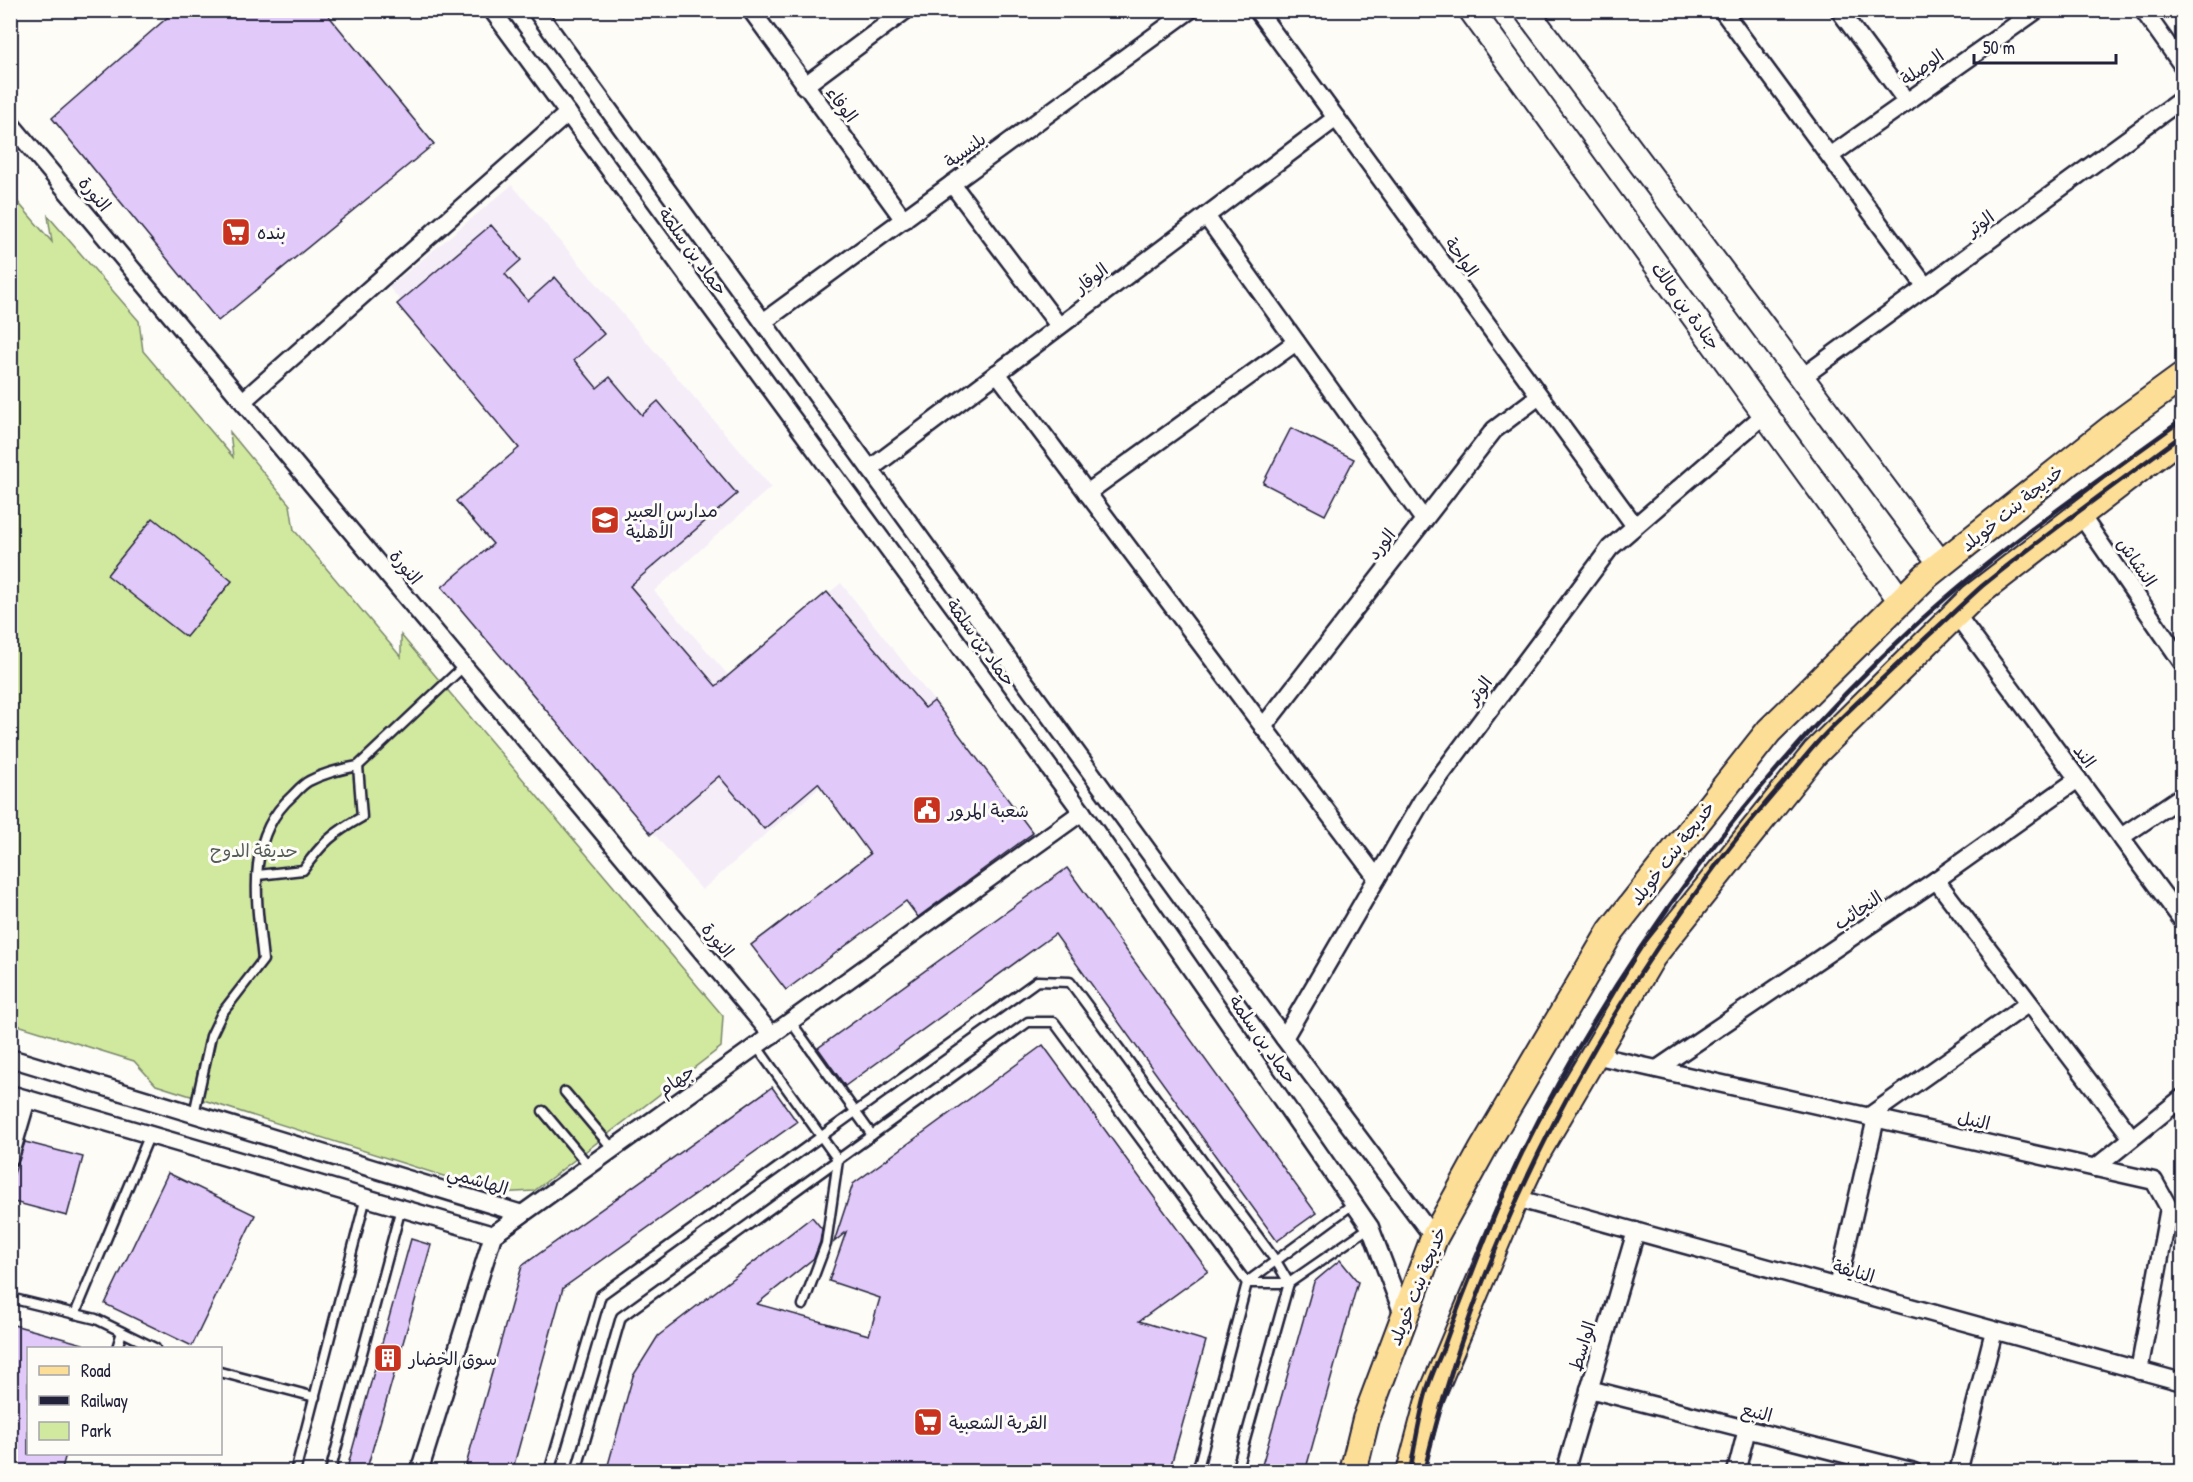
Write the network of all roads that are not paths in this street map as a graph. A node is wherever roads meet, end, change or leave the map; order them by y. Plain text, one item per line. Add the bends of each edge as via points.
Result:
1 (492, 10) edge
2 (536, 10) edge
3 (751, 10) edge
4 (906, 10) edge
5 (1190, 10) edge
6 (1257, 10) edge
7 (1471, 10) edge
8 (1526, 10) edge
9 (1722, 10) edge
10 (1839, 10) edge
11 (2037, 10) edge
12 (2143, 10) edge
13 (2182, 65) edge
14 (804, 86) junction
15 (2182, 99) edge
16 (1906, 102) junction
17 (568, 113) junction
18 (1336, 118) junction
19 (10, 123) edge
20 (1830, 156) junction
21 (952, 184) junction
22 (1206, 216) junction
23 (904, 219) junction
24 (1926, 287) junction
25 (763, 322) junction
26 (1059, 326) junction
27 (1296, 342) junction
28 (997, 374) junction
29 (2182, 377) edge
30 (1801, 378) junction
31 (1539, 396) junction
32 (243, 401) junction
33 (1765, 414) junction
34 (2182, 436) edge
35 (870, 469) junction
36 (1087, 493) junction
37 (2080, 514) junction
38 (1424, 520) junction
39 (1635, 526) junction
40 (1941, 564) junction
41 (1901, 601) junction
42 (1956, 614) junction
43 (2179, 651) edge
44 (464, 666) junction
45 (1263, 727) junction
46 (358, 766) junction
47 (2078, 779) junction
48 (2182, 796) edge
49 (1082, 812) junction
50 (2121, 837) junction
51 (258, 875) junction
52 (1377, 878) junction
53 (1936, 880) junction
54 (2182, 920) edge
55 (2029, 1003) junction
56 (791, 1022) junction
57 (772, 1035) junction
58 (1284, 1038) junction
59 (757, 1047) junction
60 (1594, 1055) junction
61 (10, 1058) edge
62 (1657, 1069) junction
63 (565, 1092) dead end
64 (10, 1094) edge
65 (2182, 1098) edge
66 (27, 1099) junction
67 (543, 1111) dead end
68 (855, 1112) junction
69 (194, 1114) junction
70 (1872, 1117) junction
71 (150, 1134) junction
72 (872, 1135) junction
73 (821, 1136) junction
74 (2132, 1138) junction
75 (613, 1149) junction
76 (10, 1157) edge
77 (838, 1160) junction
78 (589, 1166) junction
79 (2095, 1168) junction
80 (366, 1197) junction
81 (1515, 1198) junction
82 (1353, 1204) junction
83 (401, 1208) junction
84 (1370, 1227) junction
85 (1636, 1231) junction
86 (493, 1234) junction
87 (1434, 1238) junction
88 (1276, 1261) junction
89 (1247, 1283) junction
90 (1289, 1283) junction
91 (1837, 1287) junction
92 (10, 1298) edge
93 (803, 1305) dead end
94 (75, 1314) junction
95 (1404, 1317) junction
96 (1994, 1331) junction
97 (122, 1332) junction
98 (117, 1347) edge
99 (153, 1347) edge
100 (2139, 1371) junction
101 (222, 1373) edge
102 (2182, 1382) edge
103 (1589, 1389) junction
104 (315, 1397) junction
105 (1747, 1429) junction
106 (295, 1472) edge
107 (330, 1472) edge
108 (419, 1472) edge
109 (549, 1472) edge
110 (576, 1472) edge
111 (1197, 1472) edge
112 (1236, 1472) edge
113 (1353, 1472) edge
114 (1410, 1472) edge
115 (1565, 1472) edge
116 (1736, 1472) edge
117 (1915, 1472) edge
118 (1958, 1472) edge

1 - 17 street, حماد بن سلمة
2 - 25 street, حماد بن سلمة
3 - 14 street, الوفاء
4 - 14 street
5 - 21 street, بلنسية
6 - 18 street, الواحة
7 - 33 street, جنادة بن مالك
8 - 30 street
9 - 20 street
10 - 16 street
11 - 16 street, الوصلة
12 - 13 street
14 - 23 street, الوفاء
15 - 24 street, الوتر
16 - 20 street, الوصلة
17 - 32 street
17 - 49 street, حماد بن سلمة
18 - 22 street, الوقار
18 - 31 street, الواحة
19 - 32 street, النورة
20 - 24 street
21 - 23 street, بلنسية
21 - 26 street
22 - 26 street, الوقار
22 - 27 street
23 - 25 street, بلنسية
24 - 30 street, الوتر
25 - 35 street, حماد بن سلمة
26 - 28 street, الوقار
27 - 36 street
27 - 38 street
28 - 35 street, الوقار
28 - 36 street
29 - 40 main road, خديجة بنت خويلد
30 - 40 street
31 - 38 street, الورد via 1494,430
31 - 39 street, الواحة
32 - 44 street, النورة
33 - 39 street, الوتر
33 - 41 street, جنادة بن مالك
34 - 37 main road
35 - 58 street, حماد بن سلمة
36 - 45 street
37 - 42 main road
37 - 43 street, النشاش
38 - 45 street, الورد
39 - 52 street, الوتر via 1610,548 1423,799
40 - 41 main road, خديجة بنت خويلد
41 - 87 main road, خديجة بنت خويلد via 1769,731 1611,931
42 - 47 street, الند
42 - 60 main road via 1815,753 1652,957
44 - 46 lane
44 - 57 street, النورة
45 - 52 street
46 - 51 lane via 308,782 282,805 264,833
46 - 51 lane via 362,817 319,847 303,870
47 - 50 street, الند
47 - 53 street, النجائب
48 - 50 street
49 - 56 street, جهام
49 - 82 street, حماد بن سلمة
50 - 54 street, الند
51 - 69 lane via 263,960 222,1013 211,1036
52 - 58 street, الوتر
53 - 55 street
53 - 62 street, النجائب
55 - 70 street
55 - 74 street
56 - 57 street, جهام
56 - 68 lane
57 - 59 street, جهام
58 - 87 street, حماد بن سلمة
59 - 73 lane
59 - 75 street, جهام
60 - 62 street, النبل
60 - 81 main road via 1534,1156
61 - 69 street, الهاشمي
62 - 70 street, النبل
63 - 75 lane
64 - 66 street
65 - 74 street
66 - 71 street
66 - 76 street
67 - 78 lane
68 - 72 lane
68 - 73 lane
68 - 88 lane via 1037,981 1070,982
69 - 86 street, الهاشمي via 522,1214
70 - 79 street, النبل
70 - 91 street
71 - 80 street
71 - 94 lane
72 - 77 lane
72 - 89 lane via 1028,1022 1054,1022
73 - 77 lane
73 - 109 lane via 601,1295
74 - 79 street
75 - 78 street, جهام
77 - 93 lane via 826,1244
77 - 110 lane via 621,1317
78 - 86 street, جهام
79 - 100 street, النبل via 2154,1181 2169,1208
80 - 83 street
80 - 104 lane
81 - 85 street, النايفة
81 - 114 main road via 1428,1404
82 - 84 street, حماد بن سلمة
82 - 88 lane
83 - 86 street
83 - 107 lane
84 - 90 lane
84 - 95 street, حماد بن سلمة
85 - 91 street, النايفة
85 - 103 street, الواسط
86 - 108 street
87 - 95 main road, خديجة بنت خويلد
88 - 89 lane
88 - 90 lane
89 - 90 lane
89 - 111 lane
90 - 112 lane
91 - 96 street, النايفة
92 - 94 lane
94 - 97 lane
95 - 113 main road, خديجة بنت خويلد via 1366,1419
96 - 100 street, النايفة
96 - 118 street
97 - 98 lane
97 - 99 lane
100 - 102 street, النايفة
101 - 104 lane
103 - 105 street, النبع
103 - 115 street, الواسط
104 - 106 lane
105 - 116 street
105 - 117 street, النبع

